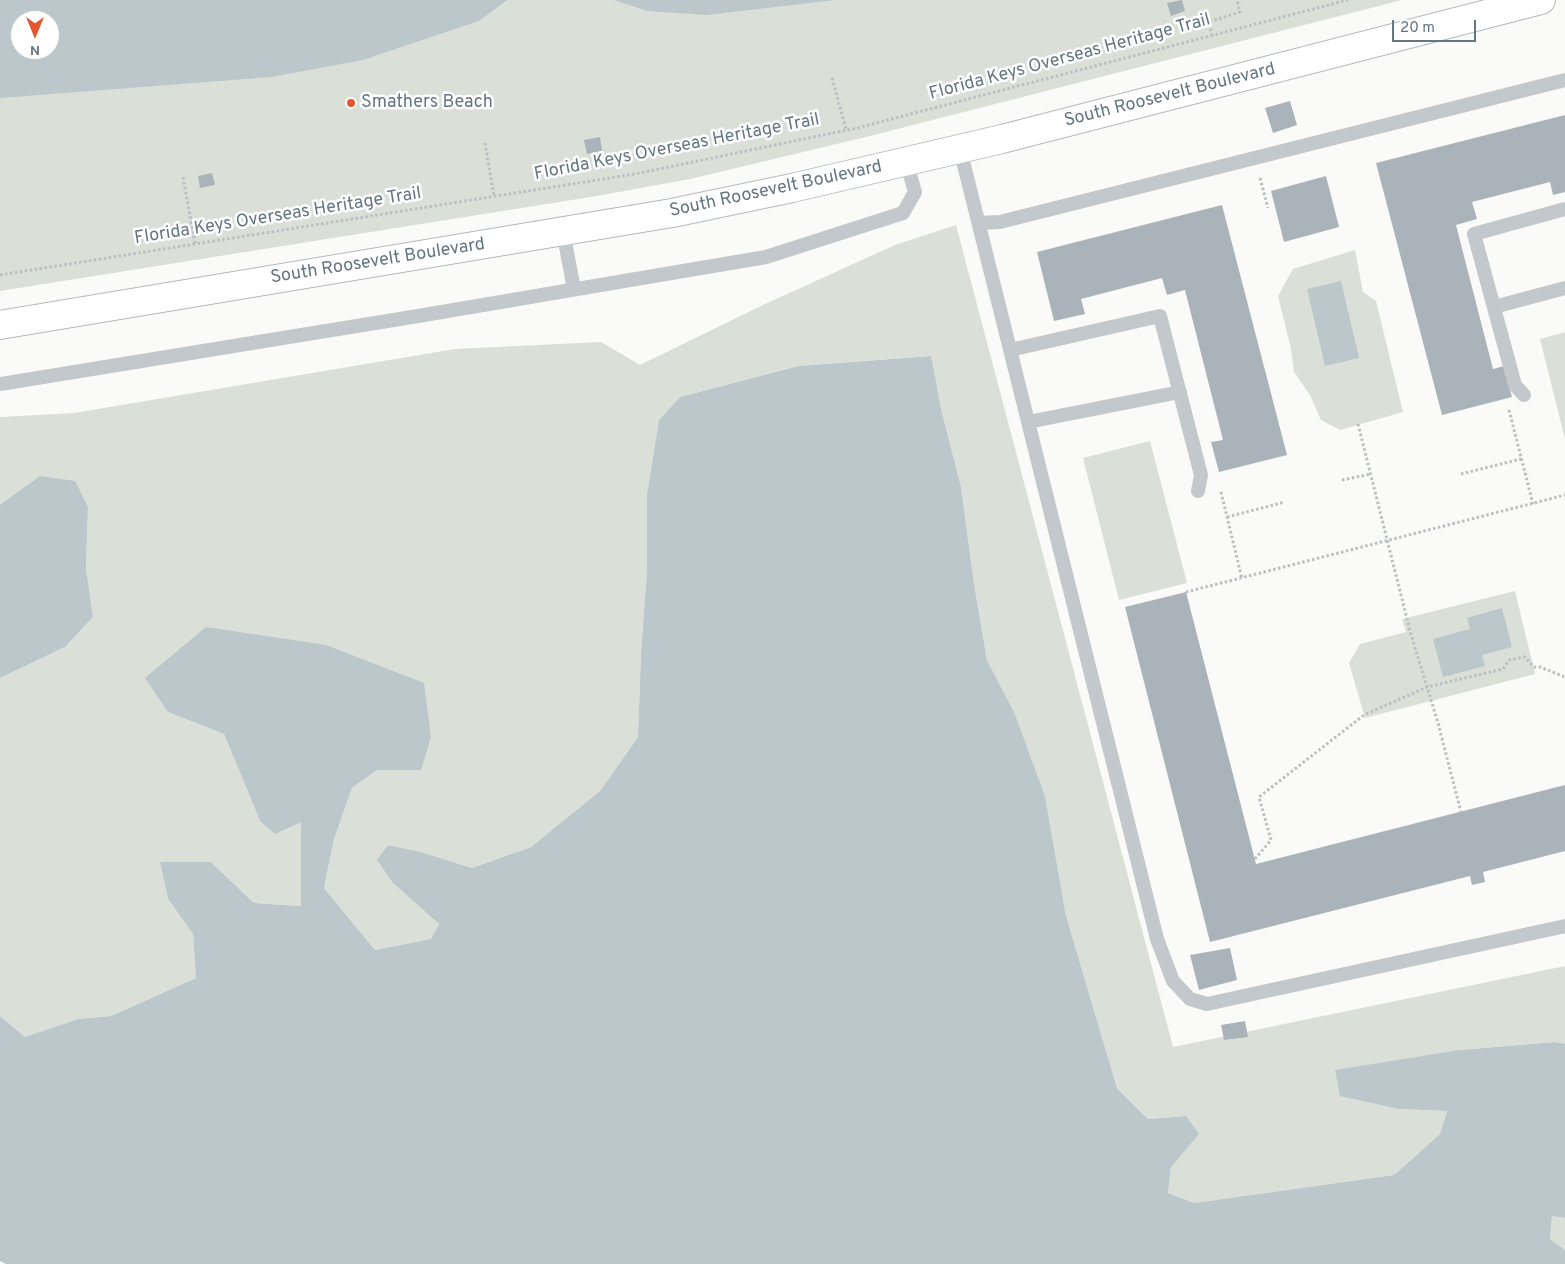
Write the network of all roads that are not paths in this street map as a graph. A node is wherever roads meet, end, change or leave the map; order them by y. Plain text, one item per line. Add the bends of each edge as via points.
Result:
1 (1541, 0) edge
2 (1565, 80) edge
3 (960, 148) junction
4 (906, 161) junction
5 (1565, 209) edge
6 (979, 223) junction
7 (563, 231) junction
8 (1565, 288) edge
9 (574, 290) junction
10 (1494, 307) junction
11 (0, 324) edge
12 (1010, 350) junction
13 (0, 384) edge
14 (1180, 392) junction
15 (1524, 394) road end
16 (1028, 422) junction
17 (1198, 491) dead end
18 (1565, 926) edge

1 - 3 main road, South Roosevelt Boulevard
2 - 6 lane via 1000,222
3 - 4 main road, South Roosevelt Boulevard
3 - 6 lane
4 - 7 main road, South Roosevelt Boulevard via 672,213
4 - 9 lane via 915,192 903,213 766,257
5 - 10 lane via 1474,234
6 - 12 lane
7 - 9 lane
7 - 11 main road, South Roosevelt Boulevard
8 - 10 lane
9 - 13 lane
10 - 15 lane via 1515,385
12 - 14 lane via 1160,316
12 - 16 lane
14 - 16 lane
14 - 17 lane via 1201,475
16 - 18 lane via 1157,938 1173,981 1190,1000 1208,1004

